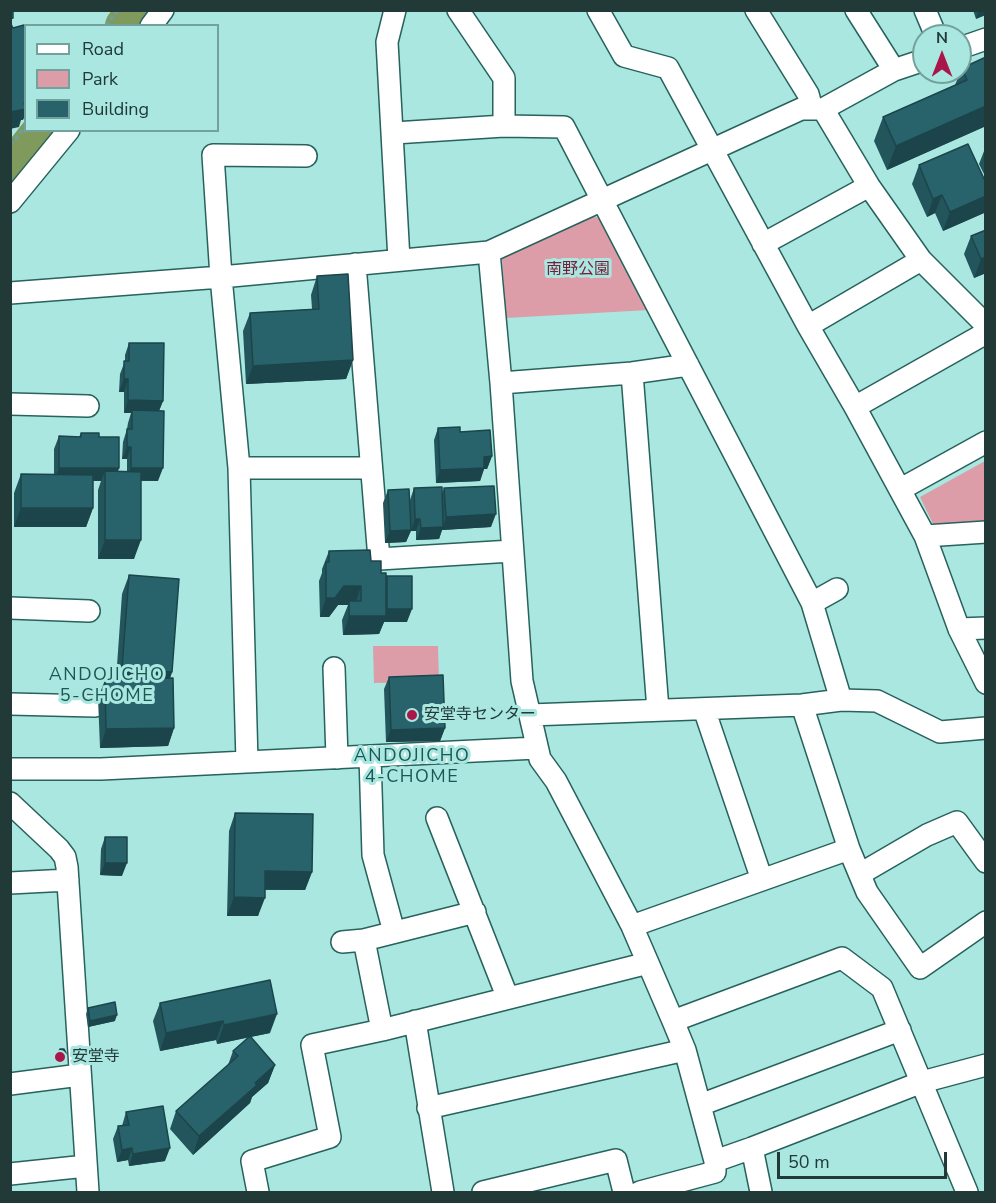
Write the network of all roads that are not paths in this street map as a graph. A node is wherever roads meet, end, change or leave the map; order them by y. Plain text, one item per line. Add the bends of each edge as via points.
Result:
1 (163, 10) edge
2 (395, 10) edge
3 (458, 10) edge
4 (598, 10) edge
5 (756, 10) edge
6 (856, 10) edge
7 (925, 10) edge
8 (152, 24) edge
9 (931, 24) edge
10 (912, 64) edge
11 (894, 70) junction
12 (817, 109) junction
13 (504, 126) junction
14 (67, 132) edge
15 (394, 133) junction
16 (713, 150) junction
17 (306, 156) dead end
18 (869, 186) junction
19 (602, 200) junction
20 (10, 202) edge
21 (763, 244) junction
22 (489, 252) junction
23 (399, 260) junction
24 (921, 260) junction
25 (355, 264) junction
26 (221, 277) junction
27 (10, 293) edge
28 (986, 325) edge
29 (808, 326) junction
30 (986, 333) edge
31 (688, 365) junction
32 (632, 373) junction
33 (501, 383) junction
34 (10, 404) edge
35 (88, 406) dead end
36 (855, 407) junction
37 (986, 442) edge
38 (240, 468) junction
39 (371, 468) junction
40 (901, 489) junction
41 (986, 532) edge
42 (925, 536) junction
43 (512, 551) junction
44 (837, 589) dead end
45 (812, 603) junction
46 (10, 608) edge
47 (89, 611) dead end
48 (986, 628) edge
49 (959, 629) junction
50 (334, 668) dead end
51 (986, 683) edge
52 (841, 700) junction
53 (10, 704) edge
54 (802, 705) junction
55 (95, 706) dead end
56 (704, 709) junction
57 (658, 710) junction
58 (530, 715) junction
59 (986, 728) edge
60 (537, 748) junction
61 (370, 756) junction
62 (336, 758) junction
63 (247, 762) junction
64 (10, 770) edge
65 (10, 803) edge
66 (437, 818) dead end
67 (849, 849) junction
68 (986, 862) edge
69 (860, 874) junction
70 (68, 880) junction
71 (762, 880) junction
72 (10, 883) edge
73 (475, 912) junction
74 (986, 922) edge
75 (632, 926) junction
76 (394, 932) junction
77 (364, 940) junction
78 (342, 942) dead end
79 (648, 963) junction
80 (507, 996) junction
81 (415, 1021) junction
82 (673, 1021) junction
83 (382, 1030) junction
84 (900, 1030) junction
85 (685, 1050) junction
86 (986, 1065) edge
87 (80, 1075) junction
88 (922, 1082) junction
89 (10, 1084) edge
90 (700, 1105) junction
91 (428, 1108) junction
92 (752, 1148) junction
93 (86, 1166) junction
94 (10, 1174) edge
95 (716, 1175) edge
96 (88, 1192) edge
97 (258, 1192) edge
98 (443, 1192) edge
99 (483, 1192) edge
100 (624, 1192) edge
101 (640, 1192) edge
102 (761, 1192) edge
103 (967, 1192) edge

1 - 8 street
2 - 15 street via 387,42
3 - 13 street via 504,78
4 - 16 street via 624,56 668,68
5 - 12 street
6 - 11 street
7 - 9 street
10 - 11 street
11 - 12 street
12 - 16 street via 801,109
12 - 18 street
13 - 15 street
13 - 19 street via 564,127
14 - 20 street
15 - 23 street
16 - 19 street
16 - 21 street
17 - 26 street via 213,155
18 - 21 street
18 - 24 street
19 - 22 street
19 - 31 street
21 - 29 street
22 - 23 street
22 - 33 street
23 - 25 street
24 - 28 street
24 - 29 street
25 - 26 street
25 - 39 street
26 - 27 street
26 - 38 street
29 - 36 street
30 - 36 street
31 - 32 street
31 - 45 street
32 - 33 street
32 - 57 street
33 - 43 street
34 - 35 street
36 - 40 street
37 - 40 street
38 - 39 street
38 - 63 street
39 - 43 street via 379,559
40 - 42 street
41 - 42 street
42 - 49 street
43 - 58 street via 522,681
44 - 45 street
45 - 52 street
46 - 47 street
48 - 49 street
49 - 51 street
50 - 62 street
52 - 54 street
52 - 59 street via 877,701 940,732
53 - 55 street
54 - 56 street
54 - 67 street
56 - 57 street
56 - 71 street
57 - 58 street
58 - 60 street
60 - 61 street
60 - 75 street
61 - 62 street
61 - 76 street via 373,855
62 - 63 street
63 - 64 street
65 - 70 street via 59,849 65,857
66 - 73 street
67 - 69 street
67 - 71 street
68 - 69 street via 957,822
69 - 74 street via 867,892 920,968
70 - 72 street
70 - 87 street
71 - 75 street
73 - 76 street
73 - 80 street
75 - 79 street
76 - 77 street
77 - 78 street
77 - 83 street
79 - 80 street
79 - 82 street
80 - 81 street
81 - 83 street
81 - 91 street
82 - 84 street via 843,958 882,988
82 - 85 street
83 - 97 street via 312,1045 330,1137 252,1161
84 - 88 street
84 - 90 street
85 - 90 street
85 - 91 street
86 - 88 street
87 - 89 street
87 - 93 street
88 - 92 street
88 - 103 street
90 - 95 street
91 - 98 street
92 - 95 street
92 - 102 street
93 - 94 street
93 - 96 street
95 - 101 street
99 - 100 street via 616,1160

